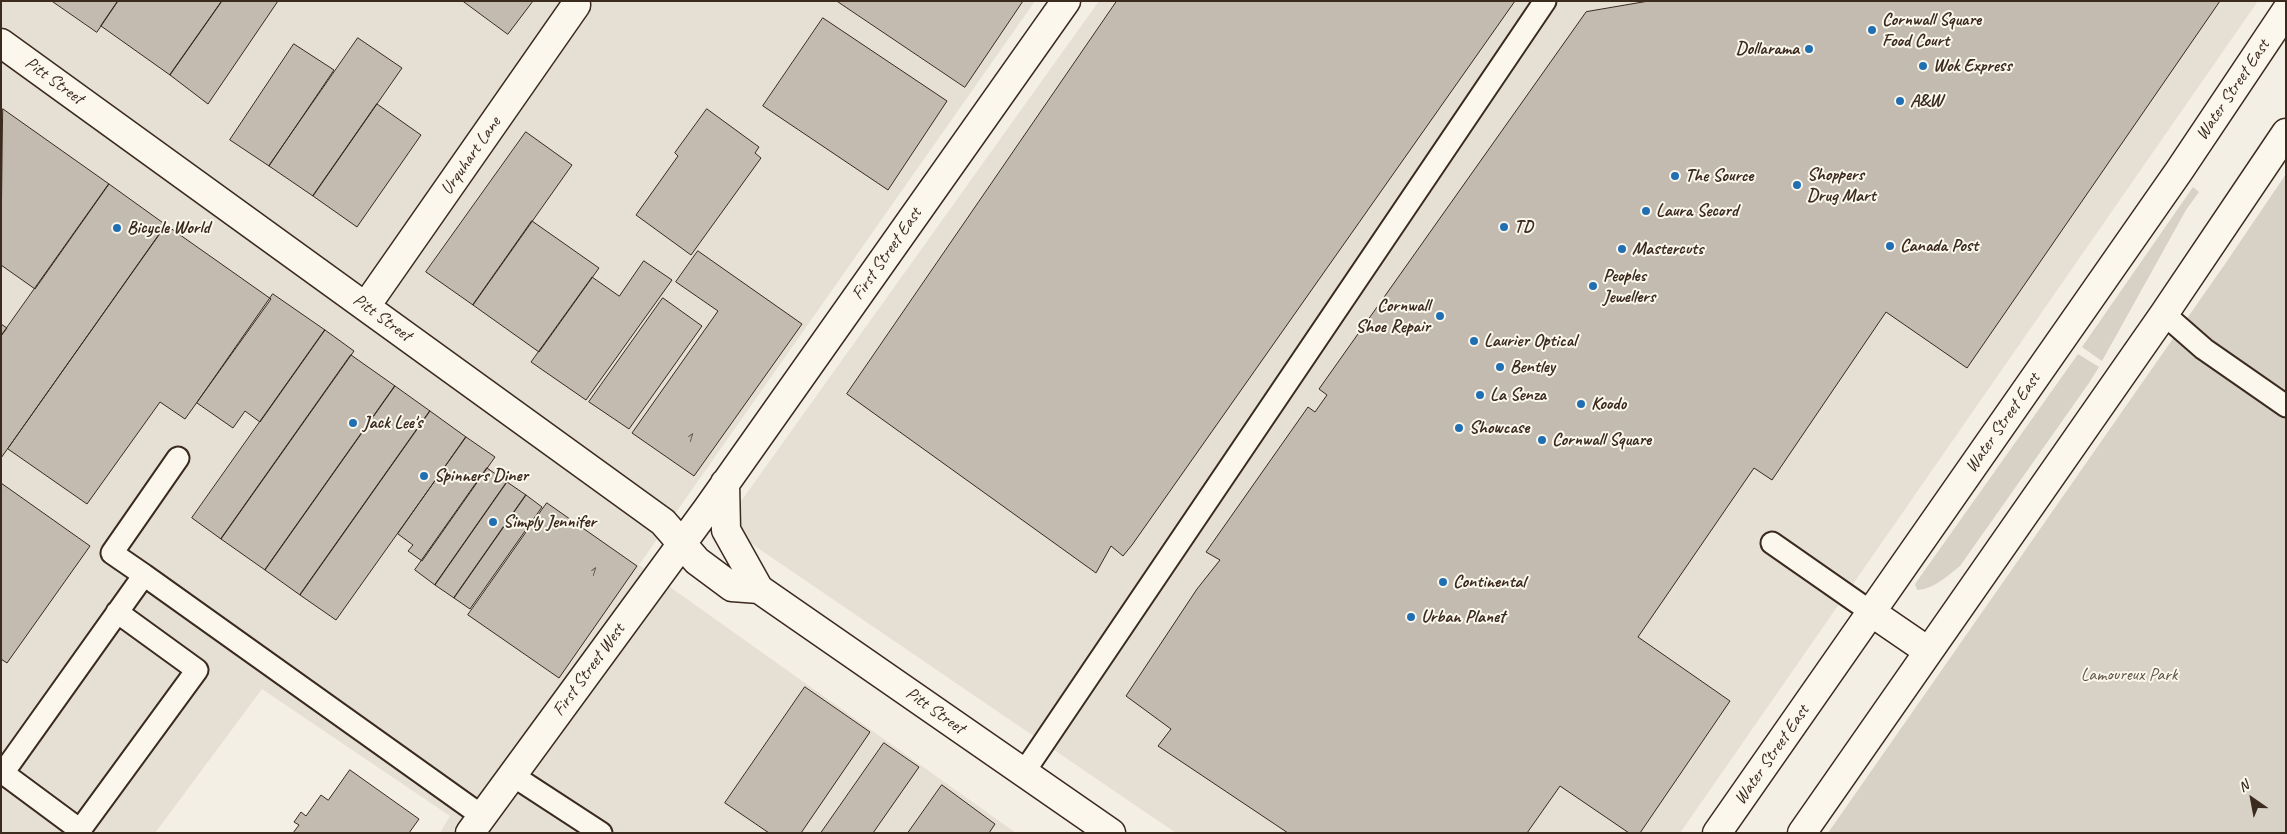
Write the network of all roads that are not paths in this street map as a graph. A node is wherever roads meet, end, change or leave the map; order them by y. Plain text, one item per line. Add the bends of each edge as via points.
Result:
1 (1066, 1) edge
2 (1545, 1) edge
3 (576, 5) dead end
4 (2286, 11) edge
5 (1, 43) edge
6 (2286, 133) edge
7 (366, 306) junction
8 (2164, 314) junction
9 (2286, 406) edge
10 (178, 458) dead end
11 (725, 483) junction
12 (708, 508) joint
13 (682, 543) junction
14 (1772, 543) dead end
15 (144, 575) junction
16 (759, 589) junction
17 (117, 612) junction
18 (1871, 612) junction
19 (1928, 651) junction
20 (2, 772) edge
21 (1024, 772) junction
22 (512, 775) junction
23 (476, 824) edge
24 (80, 832) edge
25 (601, 833) edge
26 (1111, 833) edge
27 (1717, 833) edge
28 (1802, 833) edge

1 - 11 street, First Street East
2 - 21 lane
3 - 7 street, Urquhart Lane
4 - 18 street, Water Street East via 2179,171
5 - 7 street, Pitt Street
6 - 8 street
7 - 13 street, Pitt Street via 663,522
8 - 9 lane via 2204,349
8 - 19 street
10 - 15 lane via 112,553
11 - 12 street, First Street East
11 - 16 street, Pitt Street via 726,530
12 - 13 street, First Street West
13 - 16 street, Pitt Street via 697,561 732,587
13 - 22 street, First Street West
14 - 18 lane
15 - 17 lane
15 - 23 lane
16 - 21 street, Pitt Street
17 - 20 lane
17 - 24 lane via 197,670
18 - 19 street
18 - 27 street, Water Street East
19 - 28 street
20 - 24 lane
21 - 26 street, Pitt Street
22 - 23 street, First Street West
22 - 25 lane

